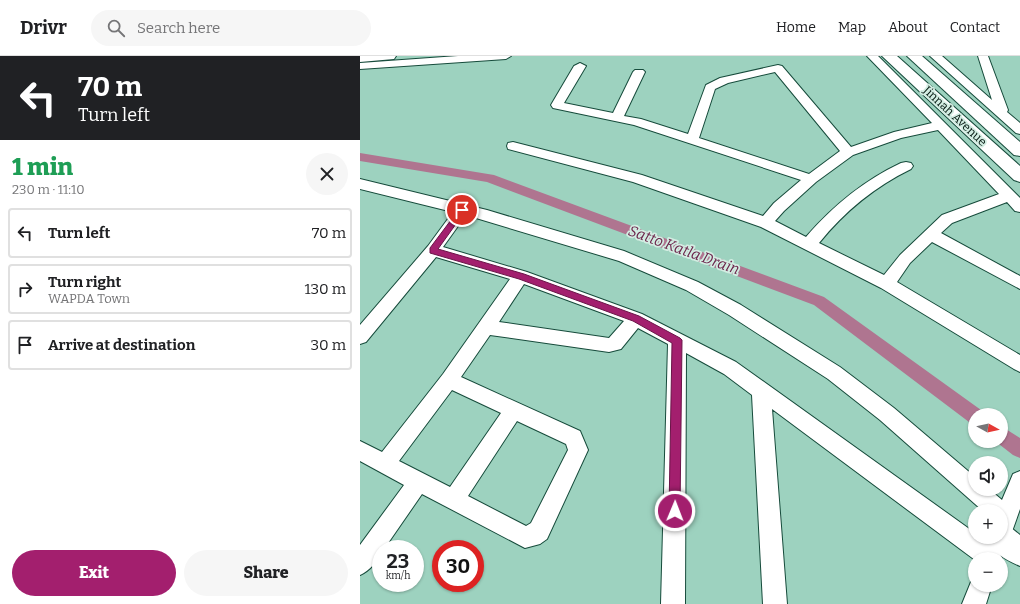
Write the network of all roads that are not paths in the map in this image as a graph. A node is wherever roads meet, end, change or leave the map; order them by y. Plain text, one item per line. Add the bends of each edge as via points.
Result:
1 (389, 56) edge
2 (506, 56) edge
3 (872, 56) edge
4 (889, 56) edge
5 (914, 56) edge
6 (935, 56) edge
7 (983, 56) edge
8 (360, 58) edge
9 (360, 66) edge
10 (580, 66) dead end
11 (639, 72) dead end
12 (1000, 113) junction
13 (617, 118) junction
14 (941, 124) junction
15 (1020, 130) edge
16 (692, 140) junction
17 (513, 146) dead end
18 (1020, 151) edge
19 (848, 152) junction
20 (906, 166) dead end
21 (1020, 176) edge
22 (811, 179) junction
23 (360, 184) edge
24 (1009, 196) junction
25 (1020, 207) edge
26 (462, 210) junction
27 (766, 222) junction
28 (930, 234) junction
29 (809, 244) junction
30 (433, 250) junction
31 (521, 276) junction
32 (1020, 283) edge
33 (887, 284) junction
34 (636, 319) junction
35 (486, 327) junction
36 (360, 337) edge
37 (677, 340) junction
38 (1020, 364) edge
39 (449, 380) junction
40 (761, 390) junction
41 (514, 410) junction
42 (360, 452) edge
43 (385, 464) junction
44 (1020, 481) edge
45 (419, 482) junction
46 (454, 500) junction
47 (972, 504) edge
48 (1008, 511) edge
49 (968, 514) edge
50 (1008, 541) edge
51 (1020, 552) edge
52 (360, 564) edge
53 (978, 592) edge
54 (674, 604) edge
55 (775, 604) edge
56 (974, 604) edge

1 - 8 main road
2 - 9 street
3 - 14 street
4 - 21 main road, Jinnah Avenue
5 - 18 main road, Jinnah Avenue
6 - 12 street
7 - 12 street via 1002,110
10 - 13 street via 556,106
11 - 13 street
12 - 15 street
13 - 16 street
14 - 19 street
14 - 24 street
16 - 19 street via 710,88 724,80 778,68
16 - 22 street
17 - 27 street via 637,178
19 - 22 street
20 - 29 street via 884,176 851,199 826,222
22 - 27 street
23 - 26 street
24 - 25 street
24 - 28 street via 947,219
26 - 30 street
26 - 47 street via 487,215 624,258 692,286 735,310 834,373 887,414
27 - 29 street
28 - 32 street
28 - 33 street via 905,259
29 - 33 street
30 - 31 street
30 - 36 street
31 - 34 street
31 - 35 street
33 - 38 street
34 - 35 street via 615,344 609,345
34 - 37 street
35 - 39 street
37 - 40 street via 730,368
37 - 54 street
39 - 41 street
39 - 43 street
40 - 49 street
40 - 55 street
41 - 46 street
41 - 46 street via 574,438 577,445 578,450 539,531 525,537
42 - 43 street
43 - 45 street
44 - 48 street
45 - 46 street
45 - 52 street
50 - 51 main road
53 - 56 street

